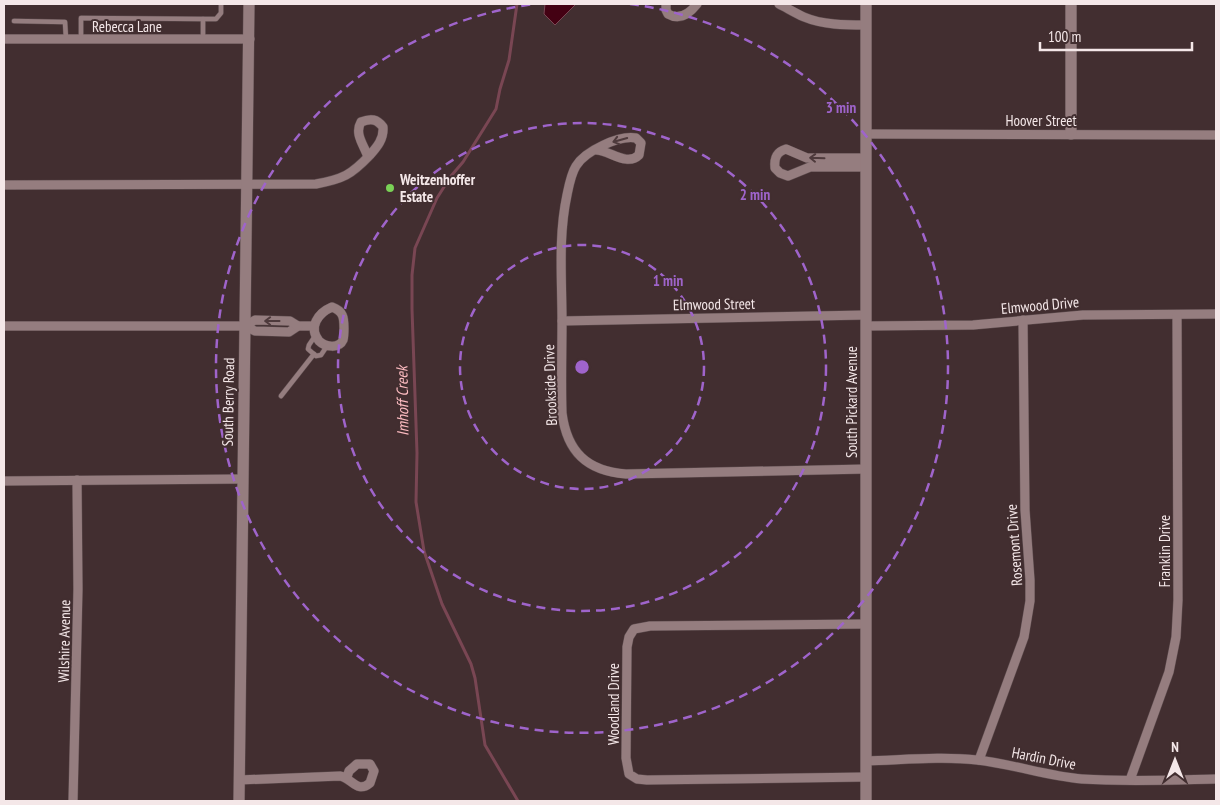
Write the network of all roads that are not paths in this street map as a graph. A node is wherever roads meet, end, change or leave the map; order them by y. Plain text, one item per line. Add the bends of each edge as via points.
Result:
1 (221, 4) edge
2 (249, 4) edge
3 (666, 4) edge
4 (697, 4) edge
5 (779, 4) edge
6 (866, 4) edge
7 (1071, 4) edge
8 (203, 19) junction
9 (14, 21) dead end
10 (866, 26) junction
11 (250, 39) junction
12 (4, 40) edge
13 (66, 40) junction
14 (81, 40) junction
15 (203, 40) junction
16 (866, 134) junction
17 (1071, 134) junction
18 (1216, 136) edge
19 (596, 150) junction
20 (368, 157) dead end
21 (866, 163) junction
22 (248, 184) junction
23 (4, 185) edge
24 (1216, 314) edge
25 (1177, 315) junction
26 (1023, 320) junction
27 (562, 321) junction
28 (866, 321) junction
29 (4, 326) edge
30 (245, 326) junction
31 (315, 331) junction
32 (328, 346) junction
33 (314, 354) junction
34 (281, 396) dead end
35 (866, 470) junction
36 (242, 479) junction
37 (77, 480) junction
38 (4, 481) edge
39 (866, 624) junction
40 (979, 760) junction
41 (866, 761) junction
42 (347, 777) dead end
43 (866, 777) junction
44 (1216, 779) edge
45 (239, 780) junction
46 (1130, 780) junction
47 (73, 801) edge
48 (239, 801) edge
49 (866, 801) edge

1 - 8 lane via 221,13 216,19
2 - 11 street, South Berry Road
3 - 4 street via 668,14 677,17 684,16
5 - 10 street via 825,23
6 - 10 street, South Pickard Avenue
7 - 17 street
8 - 14 lane via 81,18
8 - 15 lane
9 - 13 lane via 65,22
10 - 16 street, South Pickard Avenue
11 - 15 street, Rebecca Lane
11 - 22 street, South Berry Road
12 - 13 street, Rebecca Lane
13 - 14 street, Rebecca Lane
14 - 15 street, Rebecca Lane
16 - 17 street, Hoover Street
16 - 21 street, South Pickard Avenue
17 - 18 street, Hoover Street
19 -> 19 street, Brookside Drive via 632,159 639,155 641,149 639,139 631,137 613,141
19 - 27 street, Brookside Drive via 581,158 575,167 564,206
20 - 22 street via 356,170 334,181 298,186
21 -> 21 street via 807,158 786,148 778,152 775,168 788,176 810,167
21 - 28 street, South Pickard Avenue
22 - 23 street
22 - 30 street, South Berry Road
24 - 25 street, Elmwood Drive
25 - 26 street, Elmwood Drive via 1083,315
25 - 46 street, Franklin Drive via 1176,637 1164,689
26 - 28 street, Elmwood Drive via 942,326
26 - 40 street, Rosemont Drive via 1025,510 1030,601 1024,637
27 - 28 street, Elmwood Street
27 - 35 street, Brookside Drive via 560,372 564,428 576,452 601,469 626,474
28 - 35 street, South Pickard Avenue
29 - 30 street
30 - 31 street via 255,331 289,332 298,326
30 - 36 street, South Berry Road
31 - 32 street via 322,344
31 - 32 street via 316,319 324,310 332,307 339,310 343,315 344,340
31 - 33 lane via 308,349
32 - 33 lane via 321,355
33 - 34 lane
35 - 39 street, South Pickard Avenue
36 - 37 street
36 - 45 street, South Berry Road
37 - 38 street
37 - 47 street, Wilshire Avenue
39 - 41 street, South Pickard Avenue
39 - 43 street, Woodland Drive via 650,626 634,630 627,647 626,758 629,774 647,780
40 - 41 street, Hardin Drive
40 - 46 street, Hardin Drive via 1065,777
41 - 43 street, South Pickard Avenue
42 - 45 street
43 - 49 street, South Pickard Avenue
44 - 46 street, Hardin Drive
45 - 48 street, South Berry Road

